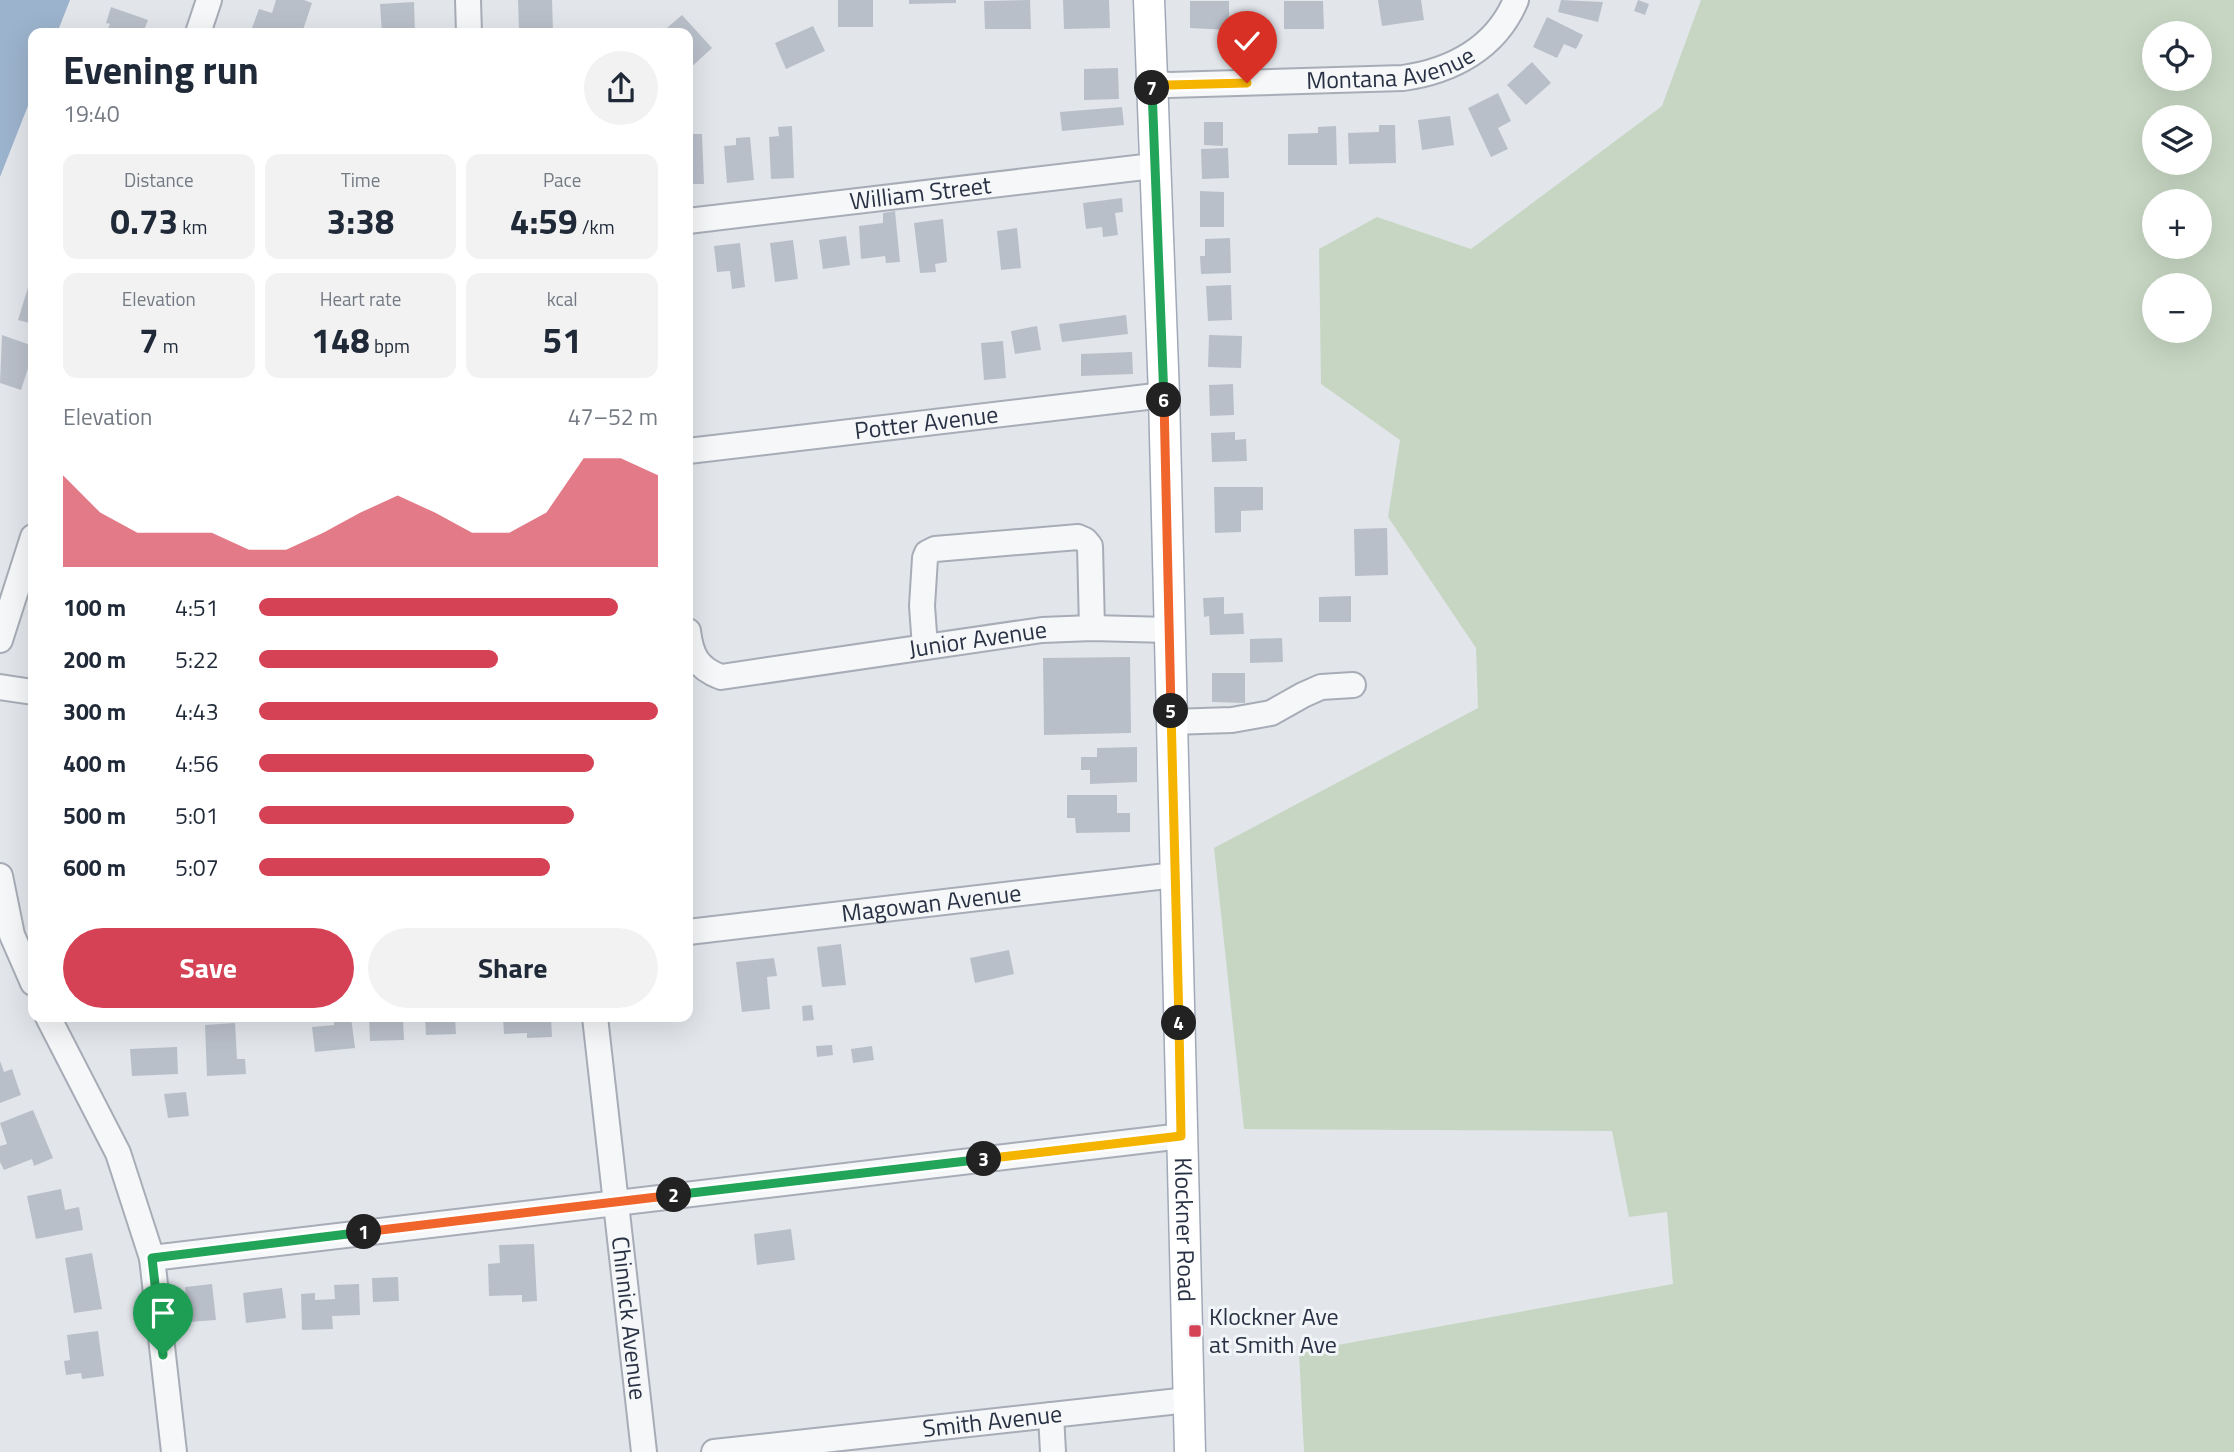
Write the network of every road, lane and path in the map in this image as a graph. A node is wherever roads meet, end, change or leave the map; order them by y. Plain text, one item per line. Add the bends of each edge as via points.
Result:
1 (209, 0) edge
2 (468, 0) edge
3 (1149, 0) edge
4 (1516, 0) edge
5 (200, 28) edge
6 (470, 28) edge
7 (1152, 83) junction
8 (1153, 166) junction
9 (693, 220) edge
10 (1164, 395) junction
11 (693, 450) edge
12 (28, 553) edge
13 (1092, 628) junction
14 (1169, 630) junction
15 (0, 640) edge
16 (925, 648) junction
17 (693, 656) edge
18 (1353, 685) dead end
19 (0, 687) edge
20 (28, 691) edge
21 (1171, 722) junction
22 (1175, 875) junction
23 (0, 876) edge
24 (693, 931) edge
25 (28, 972) edge
26 (54, 1022) edge
27 (595, 1022) edge
28 (1181, 1136) junction
29 (616, 1202) junction
30 (152, 1258) junction
31 (1188, 1400) junction
32 (1051, 1415) junction
33 (174, 1452) edge
34 (644, 1452) edge
35 (714, 1452) edge
36 (1053, 1452) edge
37 (1190, 1452) edge

1 - 5 street
2 - 6 street
3 - 7 main road, Klockner Road
4 - 7 street, Montana Avenue via 1497,32 1478,50 1430,74
7 - 8 main road, Klockner Road
8 - 9 street, William Street
8 - 10 main road, Klockner Road
10 - 11 street, Potter Avenue
10 - 14 main road, Klockner Road
12 - 15 street
13 - 14 street, Junior Avenue
13 - 16 street, Junior Avenue via 1042,630
13 - 16 street via 1090,546 1086,540 935,549 925,558
14 - 21 main road, Klockner Road
16 - 17 street, Junior Avenue via 721,677 708,672
18 - 21 street via 1321,687 1271,713
19 - 20 street
21 - 22 main road, Klockner Road
22 - 24 street, Magowan Avenue
22 - 28 main road, Klockner Road
23 - 25 street via 12,935
26 - 30 street via 118,1153
27 - 29 street, Chinnick Avenue
28 - 29 street
28 - 31 main road, Klockner Road
29 - 30 street
29 - 34 street, Chinnick Avenue
30 - 33 street
31 - 32 street, Smith Avenue
31 - 37 main road, Klockner Road
32 - 35 street, Smith Avenue
32 - 36 street

